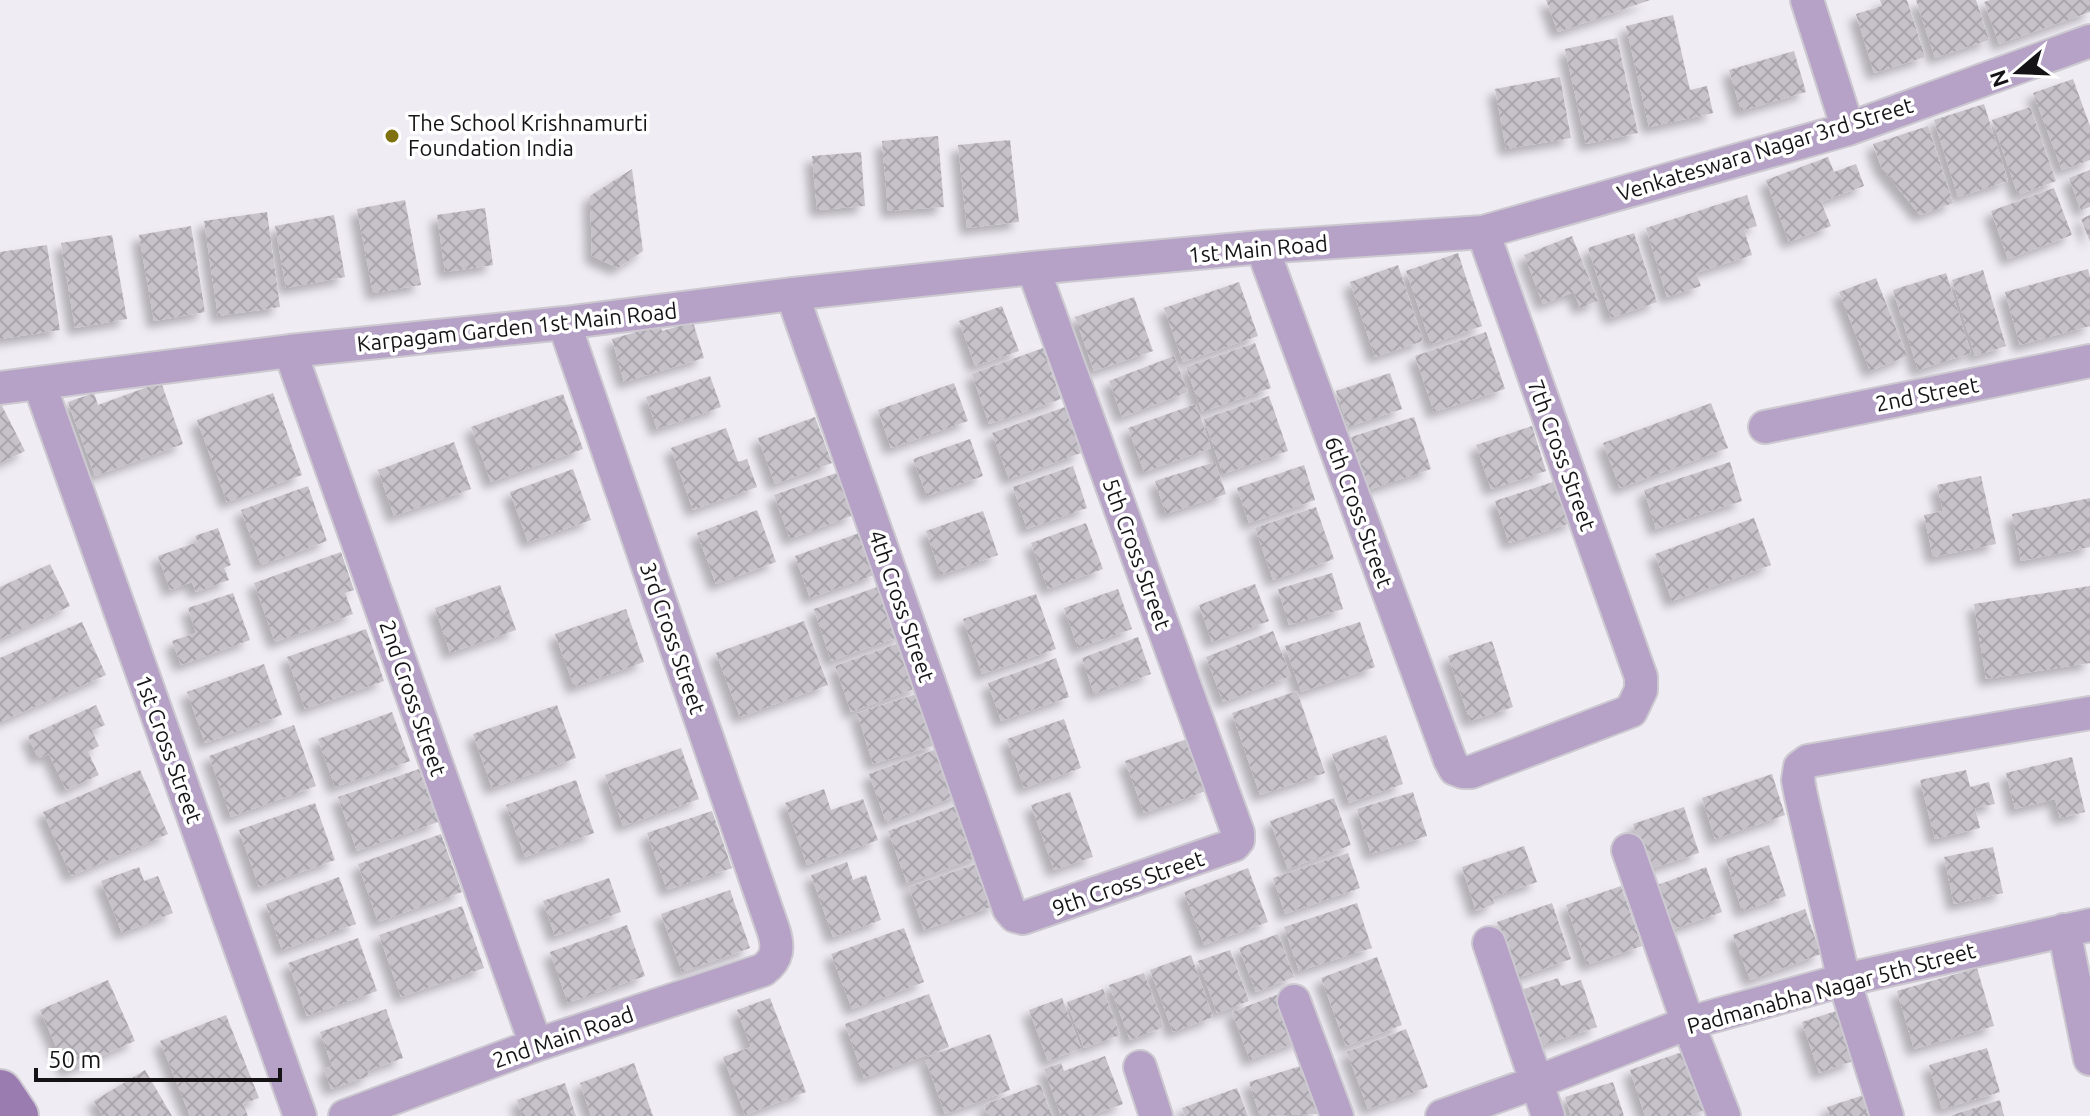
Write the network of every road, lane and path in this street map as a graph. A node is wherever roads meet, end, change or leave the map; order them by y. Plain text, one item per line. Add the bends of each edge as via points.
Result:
1 (1807, 0) edge
2 (2090, 41) edge
3 (1848, 129) junction
4 (1483, 232) junction
5 (1262, 247) junction
6 (1033, 268) junction
7 (792, 294) junction
8 (564, 323) junction
9 (290, 351) junction
10 (2090, 361) edge
11 (39, 383) junction
12 (0, 388) edge
13 (1765, 427) dead end
14 (2090, 713) edge
15 (1463, 772) joint
16 (1238, 840) joint
17 (1628, 850) dead end
18 (1015, 916) joint
19 (2077, 927) edge
20 (1489, 943) dead end
21 (777, 953) joint
22 (1844, 980) junction
23 (1294, 1001) dead end
24 (1688, 1023) junction
25 (536, 1045) junction
26 (2090, 1059) edge
27 (1140, 1067) dead end
28 (1537, 1082) junction
29 (0, 1092) edge
30 (16, 1116) edge
31 (300, 1116) edge
32 (345, 1116) edge
33 (1156, 1116) edge
34 (1337, 1116) edge
35 (1442, 1116) edge
36 (1548, 1116) edge
37 (1724, 1116) edge
38 (1887, 1116) edge

1 - 3 street
2 - 3 street, Venkateswara Nagar 3rd Street
3 - 4 street, Venkateswara Nagar 3rd Street
4 - 5 street, 1st Main Road
4 - 15 street, 7th Cross Street via 1641,677 1641,690 1631,711
5 - 6 street, 1st Main Road
5 - 15 street, 6th Cross Street via 1450,760
6 - 7 street, Karpagam Garden 1st Main Road
6 - 16 street, 5th Cross Street
7 - 8 street, Karpagam Garden 1st Main Road
7 - 18 street, 4th Cross Street
8 - 9 street, Karpagam Garden 1st Main Road
8 - 21 street, 3rd Cross Street
9 - 11 street, Karpagam Garden 1st Main Road
9 - 25 street, 2nd Cross Street
10 - 13 street, 2nd Street
11 - 12 street, Karpagam Garden 1st Main Road
11 - 31 street, 1st Cross Street
14 - 22 street via 1808,761 1800,767 1799,788
16 - 18 street, 9th Cross Street via 1031,917
17 - 24 street
19 - 22 street, Padmanabha Nagar 5th Street
19 - 26 street
20 - 28 street
21 - 25 street, 2nd Main Road via 763,970
22 - 24 street, Padmanabha Nagar 5th Street
22 - 38 street
23 - 34 street
24 - 28 street, Padmanabha Nagar 5th Street
24 - 37 street
25 - 32 street, 2nd Main Road
27 - 33 street
28 - 35 street, Padmanabha Nagar 5th Street
28 - 36 street
29 - 30 main road

